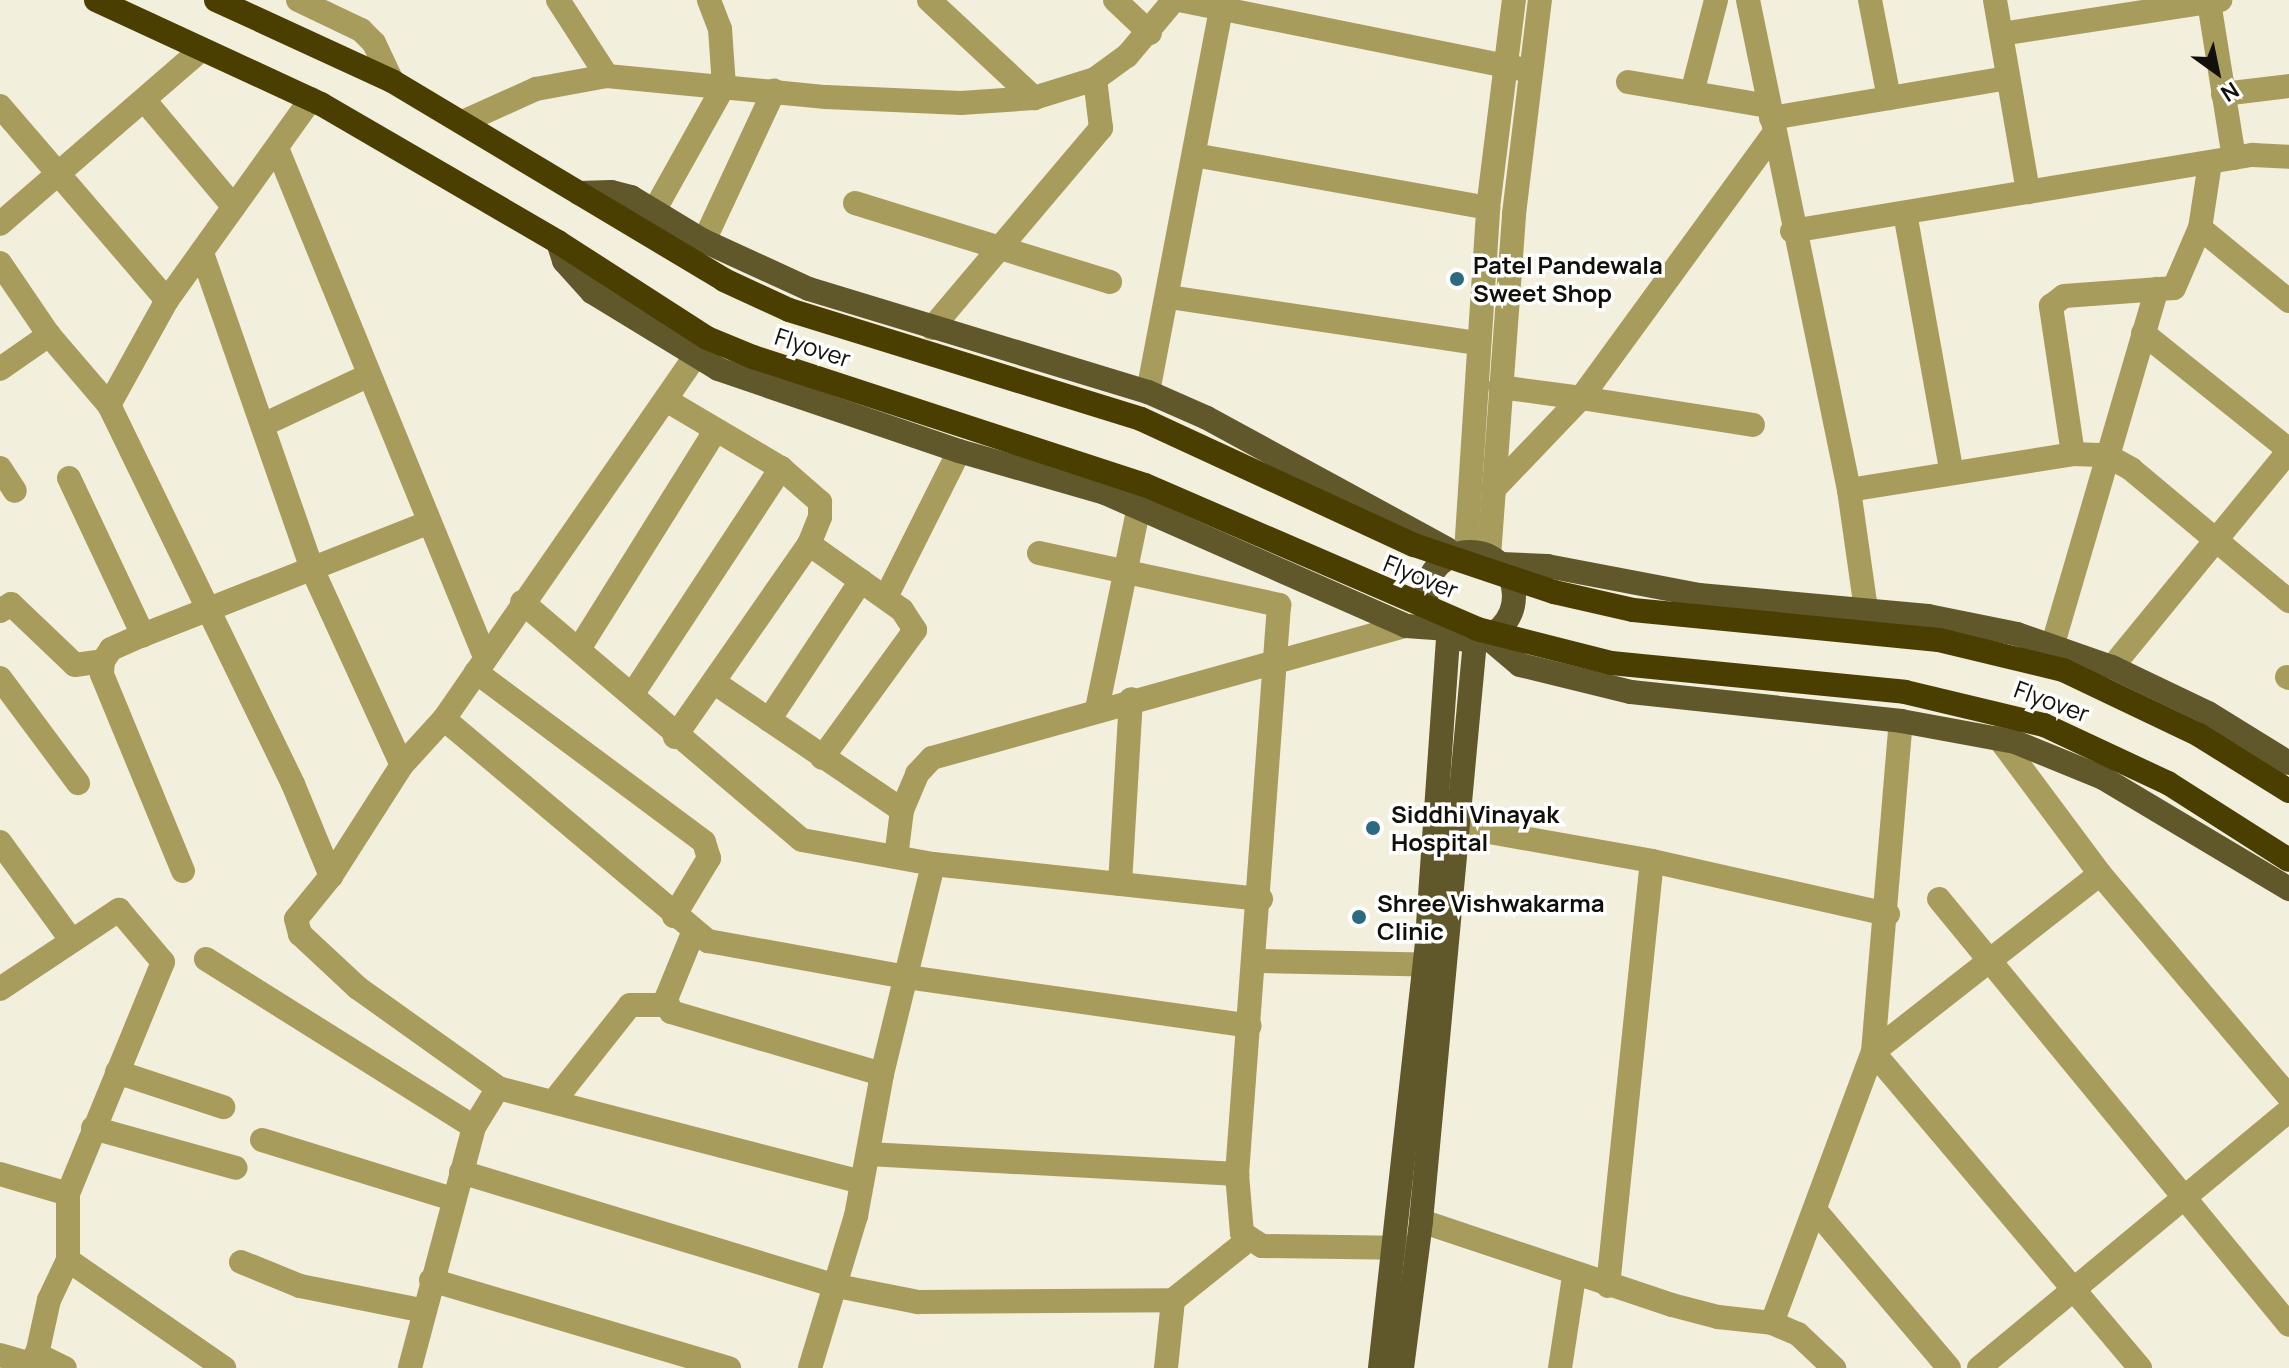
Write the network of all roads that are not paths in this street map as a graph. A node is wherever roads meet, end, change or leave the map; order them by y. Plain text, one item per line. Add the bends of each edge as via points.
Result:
1 (96, 0) edge
2 (216, 0) edge
3 (298, 0) edge
4 (558, 0) edge
5 (709, 0) edge
6 (929, 0) edge
7 (1115, 0) edge
8 (1176, 0) edge
9 (1514, 0) edge
10 (1540, 0) edge
11 (1716, 0) edge
12 (1748, 0) edge
13 (1870, 0) edge
14 (1995, 0) edge
15 (2214, 1) edge
16 (2131, 7) edge
17 (1221, 8) junction
18 (1150, 33) junction
19 (2001, 34) junction
20 (202, 49) junction
21 (1518, 68) junction
22 (607, 76) junction
23 (2007, 78) junction
24 (1095, 79) junction
25 (392, 81) junction
26 (1628, 82) dead end
27 (724, 86) junction
28 (2289, 86) edge
29 (774, 91) junction
30 (1692, 93) junction
31 (2223, 94) junction
32 (1034, 98) junction
33 (1889, 98) junction
34 (311, 99) junction
35 (145, 101) junction
36 (0, 106) edge
37 (1771, 119) junction
38 (465, 121) junction
39 (277, 148) junction
40 (1194, 155) junction
41 (2289, 157) edge
42 (2222, 160) junction
43 (58, 175) junction
44 (2028, 192) junction
45 (579, 193) junction
46 (855, 203) dead end
47 (234, 207) junction
48 (1488, 208) junction
49 (654, 211) junction
50 (1905, 213) junction
51 (0, 224) edge
52 (2200, 228) junction
53 (1792, 231) junction
54 (704, 241) junction
55 (558, 242) junction
56 (1000, 249) junction
57 (202, 253) junction
58 (0, 263) edge
59 (1110, 282) dead end
60 (2157, 289) junction
61 (1169, 297) junction
62 (167, 300) junction
63 (2289, 301) edge
64 (932, 328) junction
65 (2143, 333) junction
66 (49, 335) junction
67 (1478, 343) junction
68 (694, 358) junction
69 (0, 369) edge
70 (369, 375) junction
71 (1500, 387) junction
72 (1148, 392) junction
73 (1581, 398) junction
74 (666, 400) junction
75 (109, 405) junction
76 (265, 424) junction
77 (1753, 425) dead end
78 (716, 430) junction
79 (959, 451) junction
80 (2289, 451) edge
81 (2073, 454) junction
82 (2106, 455) junction
83 (0, 468) edge
84 (781, 468) junction
85 (1952, 473) junction
86 (69, 478) dead end
87 (1493, 490) junction
88 (1849, 490) junction
89 (15, 491) dead end
90 (1139, 506) junction
91 (428, 523) junction
92 (2214, 540) junction
93 (809, 544) junction
94 (1039, 553) dead end
95 (1478, 556) junction
96 (1127, 570) junction
97 (313, 571) junction
98 (861, 581) junction
99 (886, 597) junction
100 (2289, 601) edge
101 (522, 602) junction
102 (1866, 610) junction
103 (0, 611) edge
104 (207, 611) junction
105 (1406, 626) junction
106 (1443, 632) junction
107 (143, 635) junction
108 (1481, 639) junction
109 (2053, 644) junction
110 (579, 649) junction
111 (103, 661) junction
112 (480, 664) junction
113 (1276, 664) junction
114 (2112, 667) junction
115 (0, 678) edge
116 (715, 683) junction
117 (632, 695) junction
118 (1131, 699) junction
119 (1097, 709) junction
120 (444, 719) junction
121 (769, 720) junction
122 (1901, 721) junction
123 (675, 737) junction
124 (1998, 737) junction
125 (822, 758) junction
126 (2289, 763) edge
127 (402, 765) junction
128 (78, 783) dead end
129 (2289, 791) edge
130 (902, 810) junction
131 (1448, 825) junction
132 (0, 842) edge
133 (896, 857) junction
134 (2289, 860) edge
135 (1652, 861) junction
136 (933, 864) junction
137 (183, 871) dead end
138 (2100, 874) junction
139 (331, 876) junction
140 (1120, 884) junction
141 (2289, 889) edge
142 (1261, 899) junction
143 (1939, 899) dead end
144 (1888, 914) junction
145 (674, 916) junction
146 (693, 933) junction
147 (72, 941) junction
148 (206, 959) dead end
149 (1256, 961) junction
150 (1990, 961) junction
151 (1436, 964) junction
152 (907, 977) junction
153 (0, 989) edge
154 (665, 1005) junction
155 (1250, 1026) junction
156 (1873, 1052) junction
157 (117, 1072) junction
158 (882, 1074) junction
159 (498, 1088) junction
160 (2289, 1097) edge
161 (554, 1101) junction
162 (223, 1107) dead end
163 (2289, 1111) edge
164 (474, 1127) junction
165 (93, 1128) junction
166 (262, 1140) dead end
167 (868, 1154) junction
168 (236, 1168) dead end
169 (461, 1172) junction
170 (0, 1174) edge
171 (1237, 1174) junction
172 (862, 1182) junction
173 (68, 1194) junction
174 (453, 1199) junction
175 (2183, 1199) junction
176 (1815, 1210) junction
177 (1421, 1221) junction
178 (1247, 1241) junction
179 (1406, 1248) junction
180 (68, 1260) junction
181 (241, 1262) dead end
182 (1574, 1276) junction
183 (431, 1280) junction
184 (837, 1286) junction
185 (1608, 1286) junction
186 (2075, 1291) junction
187 (1173, 1300) junction
188 (425, 1311) junction
189 (1772, 1323) junction
190 (2289, 1325) edge
191 (0, 1355) edge
192 (35, 1362) edge
193 (65, 1368) edge
194 (224, 1368) edge
195 (410, 1368) edge
196 (729, 1368) edge
197 (810, 1368) edge
198 (1166, 1368) edge
199 (1380, 1368) edge
200 (1402, 1368) edge
201 (1560, 1368) edge
202 (1834, 1368) edge
203 (1949, 1368) edge
204 (1979, 1368) edge
205 (2140, 1368) edge

1 - 20 highway, Flyover
2 - 25 highway, Flyover
3 - 25 street via 361,30 374,43
4 - 22 street
5 - 27 street via 720,29
6 - 32 street
7 - 18 street
8 - 17 street
8 - 18 street
9 - 21 street
10 - 21 street
11 - 30 street
12 - 37 street
13 - 33 street
14 - 19 street
15 - 16 street
15 - 31 street
16 - 19 street
17 - 21 street
17 - 40 street
18 - 24 street
19 - 23 street
20 - 34 highway, Flyover
20 - 35 street
21 - 48 street
21 - 71 street
22 - 27 street
22 - 38 street via 536,89
23 - 33 street
23 - 44 street
24 - 32 street
24 - 56 street via 1101,128
25 - 38 highway, Flyover
26 - 30 street
27 - 29 street
27 - 49 street
28 - 31 street
29 - 32 street via 961,103
29 - 54 street
30 - 37 street
31 - 42 street
33 - 37 street
34 - 39 street
34 - 55 highway, Flyover
35 - 43 street
35 - 47 street
36 - 43 street
37 - 53 street
37 - 73 street
38 - 45 highway, Flyover
39 - 47 street
39 - 70 street
40 - 48 street
40 - 61 street
41 - 42 street
42 - 44 street
42 - 52 street
43 - 51 street
43 - 62 street
44 - 50 street
45 - 49 main road via 611,192
45 - 129 highway, Flyover via 724,280 789,310 1141,419 1442,557 1633,610 1939,640 2063,670 2199,735
46 - 56 street
47 - 57 street
48 - 67 street
49 - 54 main road
50 - 53 street
50 - 85 street
52 - 60 street via 2174,288
52 - 63 street
53 - 88 street
54 - 64 main road via 809,289
55 - 68 main road via 564,261 592,292
55 - 134 highway, Flyover via 696,331 753,357 1145,485 1477,629 1611,663 1905,692 2044,725 2168,783
56 - 59 street
56 - 64 street
57 - 62 street
57 - 76 street
58 - 66 street
60 - 65 street
60 - 81 street via 2064,296 2051,306
61 - 67 street
61 - 72 street
62 - 75 street
64 - 72 main road
65 - 80 street
65 - 82 street
66 - 69 street
66 - 75 street
67 - 95 street
68 - 74 street
68 - 79 main road
70 - 76 street
70 - 91 street
71 - 73 street
71 - 87 street
72 - 95 main road
73 - 77 street
73 - 87 street
74 - 78 street
74 - 101 street
75 - 104 street
76 - 97 street
78 - 84 street
78 - 110 street
79 - 90 main road
79 - 99 street
80 - 92 street
81 - 82 street
81 - 85 street
82 - 92 street via 2131,469
82 - 109 street
83 - 89 street
84 - 93 street via 820,502
84 - 117 street
85 - 88 street
86 - 107 street
87 - 95 street
88 - 102 street
90 - 96 street
90 - 105 main road
91 - 97 street
91 - 112 street
92 - 100 street
92 - 114 street
93 - 98 street
93 - 116 street
94 - 96 street
95 - 102 main road via 1699,595
95 - 106 main road via 1437,566 1425,591 1430,617
95 - 108 main road via 1514,590 1514,604 1499,630
96 - 113 street via 1279,605
96 - 119 street
97 - 104 street
97 - 127 street
98 - 99 street
98 - 121 street
99 - 125 street via 915,630
101 - 110 street
101 - 112 street
102 - 109 main road via 1975,624
103 - 111 street via 11,604 75,665
104 - 107 street
104 - 139 street via 293,784
105 - 106 main road
105 - 113 street
106 - 108 main road
106 - 131 main road
107 - 111 street via 111,649
108 - 122 main road via 1520,665 1631,692
108 - 131 main road
109 - 114 main road
110 - 117 street
111 - 137 street via 102,674
112 - 120 street
112 - 145 street via 704,842 709,858
113 - 118 street
113 - 142 street
114 - 126 main road via 2208,713
115 - 128 street
116 - 121 street
116 - 123 street
117 - 123 street
118 - 119 street
118 - 140 street
119 - 130 street via 932,758 917,774
120 - 127 street
120 - 145 street
121 - 125 street
122 - 124 main road
122 - 144 street
123 - 133 street via 802,840
124 - 138 street
124 - 141 main road via 2103,778
125 - 130 street
127 - 139 street
130 - 133 street
131 - 135 street
131 - 151 main road
132 - 147 street
133 - 136 street
135 - 144 street
135 - 185 street
136 - 140 street
136 - 152 street
138 - 150 street
138 - 160 street
139 - 159 street via 296,919 300,934 358,988
140 - 142 street
142 - 149 street
143 - 150 street
144 - 156 street
145 - 146 street
146 - 152 street via 708,941
146 - 154 street
147 - 153 street
147 - 157 street via 119,910 163,962
148 - 164 street
149 - 151 street
149 - 155 street
150 - 156 street
150 - 175 street
151 - 177 main road
151 - 179 main road
152 - 155 street
152 - 158 street
154 - 158 street via 678,1016
154 - 161 street via 630,1005
155 - 171 street
156 - 176 street
156 - 186 street
157 - 162 street
157 - 165 street
158 - 167 street
159 - 161 street
159 - 164 street
161 - 172 street
163 - 175 street
164 - 169 street
165 - 168 street
165 - 173 street
166 - 174 street
167 - 171 street
167 - 172 street
169 - 174 street
169 - 184 street
170 - 173 street
171 - 178 street
172 - 184 street
173 - 180 street
174 - 183 street
175 - 186 street
175 - 190 street
176 - 189 street
176 - 203 street
177 - 179 main road
177 - 182 street
178 - 179 street via 1262,1246
178 - 187 street
179 - 199 main road
179 - 200 main road
180 - 192 street via 49,1300
180 - 194 street
181 - 188 street via 300,1286
182 - 185 street
182 - 201 street
183 - 188 street
183 - 196 street
184 - 187 street via 948,1304 1034,1298
184 - 197 street
185 - 189 street via 1718,1317
186 - 204 street
186 - 205 street
187 - 198 street
188 - 195 street
189 - 202 street via 1798,1334
191 - 192 street
192 - 193 street

